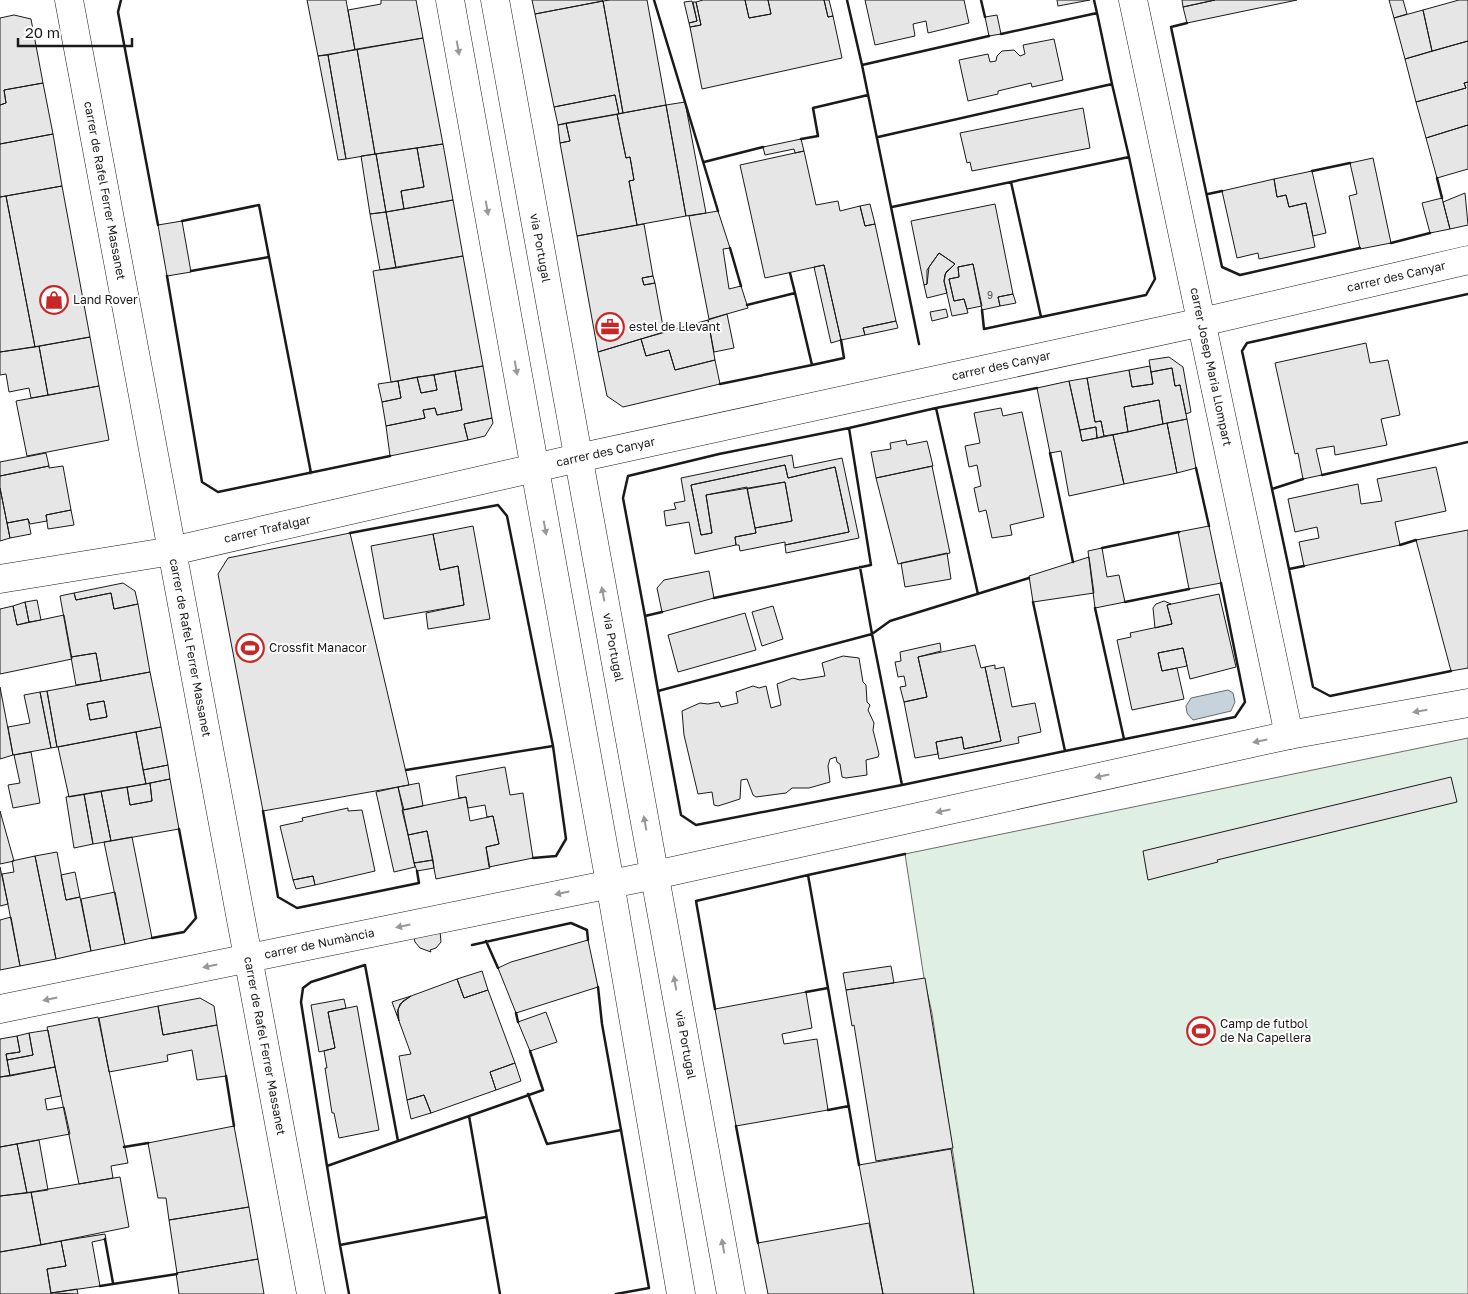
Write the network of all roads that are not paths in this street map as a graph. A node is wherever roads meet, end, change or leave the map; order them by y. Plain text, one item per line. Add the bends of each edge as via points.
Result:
1 (69, 0) edge
2 (450, 0) edge
3 (495, 0) edge
4 (1133, 0) edge
5 (1468, 260) edge
6 (1202, 322) junction
7 (578, 458) junction
8 (534, 469) junction
9 (172, 551) junction
10 (0, 579) edge
11 (1468, 703) edge
12 (1289, 735) junction
13 (655, 874) junction
14 (610, 883) junction
15 (248, 958) junction
16 (0, 1009) edge
17 (311, 1294) edge
18 (681, 1294) edge
19 (732, 1294) edge

1 - 9 street, carrer de Rafel Ferrer Massanet
2 -> 8 street
3 - 7 street, via Portugal
4 - 6 street, carrer Josep Maria Llompart
5 - 6 street, carrer des Canyar
6 - 7 street, carrer des Canyar
6 - 12 street, carrer Josep Maria Llompart
7 - 8 street, carrer des Canyar
13 -> 7 street, via Portugal
8 - 9 street, carrer Trafalgar
8 -> 14 street
9 - 10 street, carrer Trafalgar
9 - 15 street, carrer de Rafel Ferrer Massanet
11 -> 12 street, carrer de Numància
12 -> 13 street, carrer de Numància
13 - 14 street, carrer de Numància
19 -> 13 street, via Portugal
14 -> 15 street, carrer de Numància
14 - 18 street
15 -> 16 street, carrer de Numància
15 - 17 street, carrer de Rafel Ferrer Massanet

